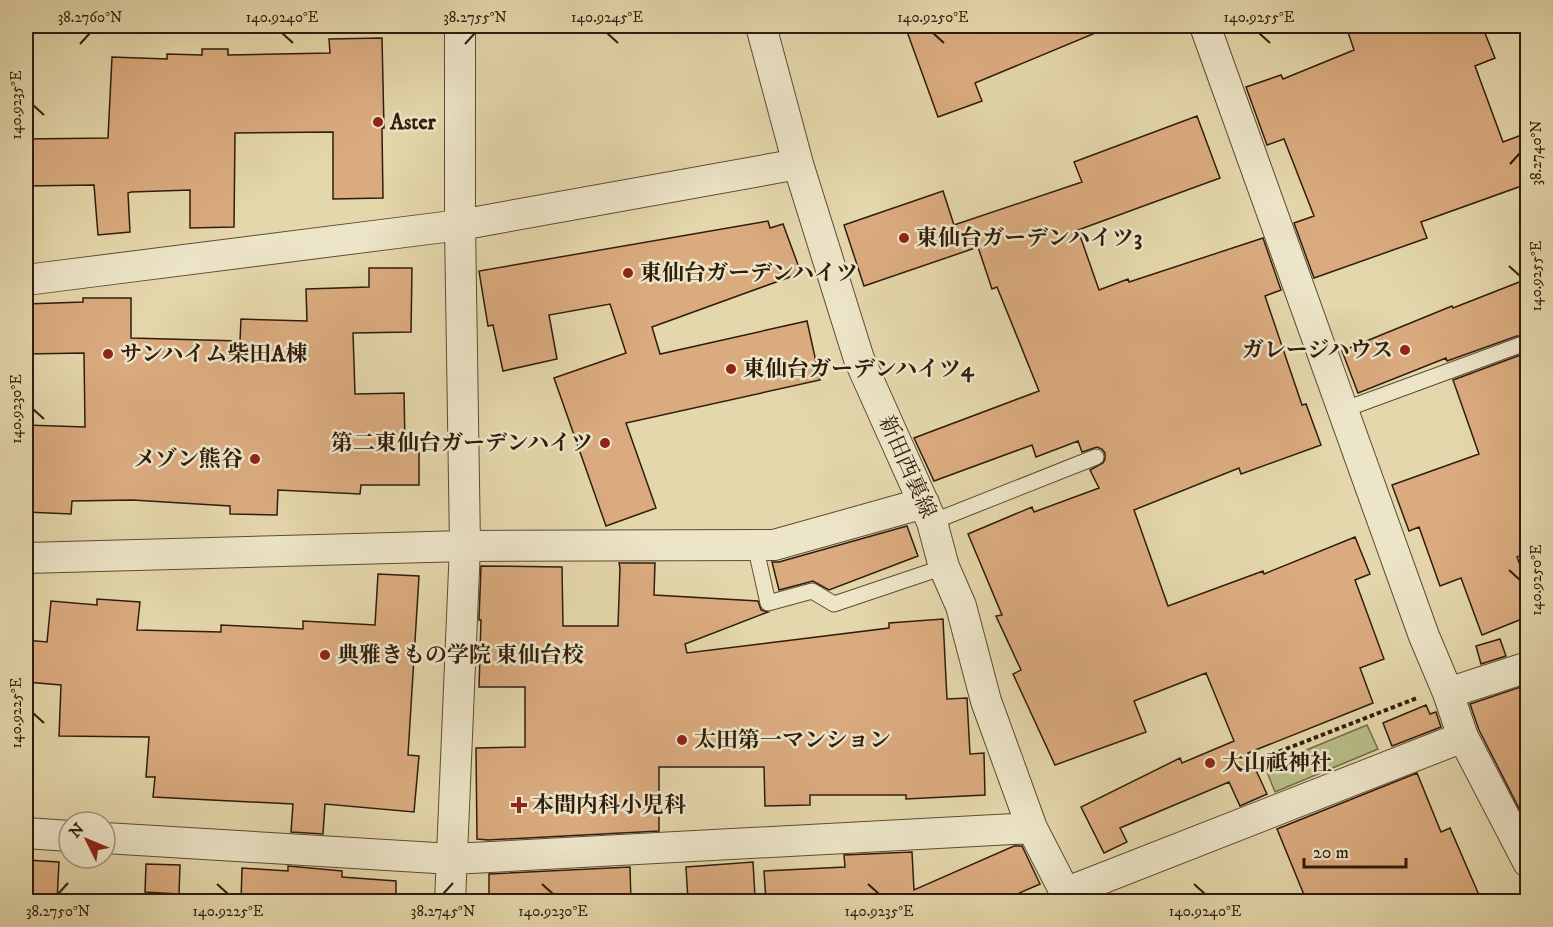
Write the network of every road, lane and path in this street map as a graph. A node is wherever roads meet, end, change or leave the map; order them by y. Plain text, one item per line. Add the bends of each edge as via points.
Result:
1 (460, 26) edge
2 (761, 26) edge
3 (1205, 26) edge
4 (798, 164) junction
5 (460, 225) junction
6 (26, 280) edge
7 (1520, 345) dead end
8 (1343, 410) junction
9 (1096, 457) dead end
10 (928, 513) junction
11 (755, 545) junction
12 (465, 546) junction
13 (26, 558) edge
14 (944, 567) junction
15 (1527, 668) edge
16 (1447, 690) junction
17 (1463, 737) junction
18 (1237, 768) dead end
19 (1032, 828) junction
20 (26, 833) edge
21 (57, 835) edge
22 (117, 839) edge
23 (452, 859) junction
24 (1527, 862) edge
25 (1068, 897) edge
26 (450, 902) edge

1 - 5 street
2 - 4 street, 新田西裏線
3 - 8 street
4 - 5 street
4 - 10 street, 新田西裏線 via 859,359
5 - 6 street
5 - 12 street
7 - 8 lane
8 - 16 street
9 - 10 lane
10 - 11 street via 774,545
10 - 14 street, 新田西裏線
11 - 12 street
11 - 14 lane via 768,603 813,591 834,604
12 - 13 street
12 - 23 street
14 - 19 street, 新田西裏線 via 961,606 986,701
15 - 16 street
16 - 17 street
16 - 18 path
17 - 24 street
17 - 25 street
19 - 23 street
19 - 25 street, 新田西裏線
20 - 21 street
22 - 23 street
23 - 26 street

